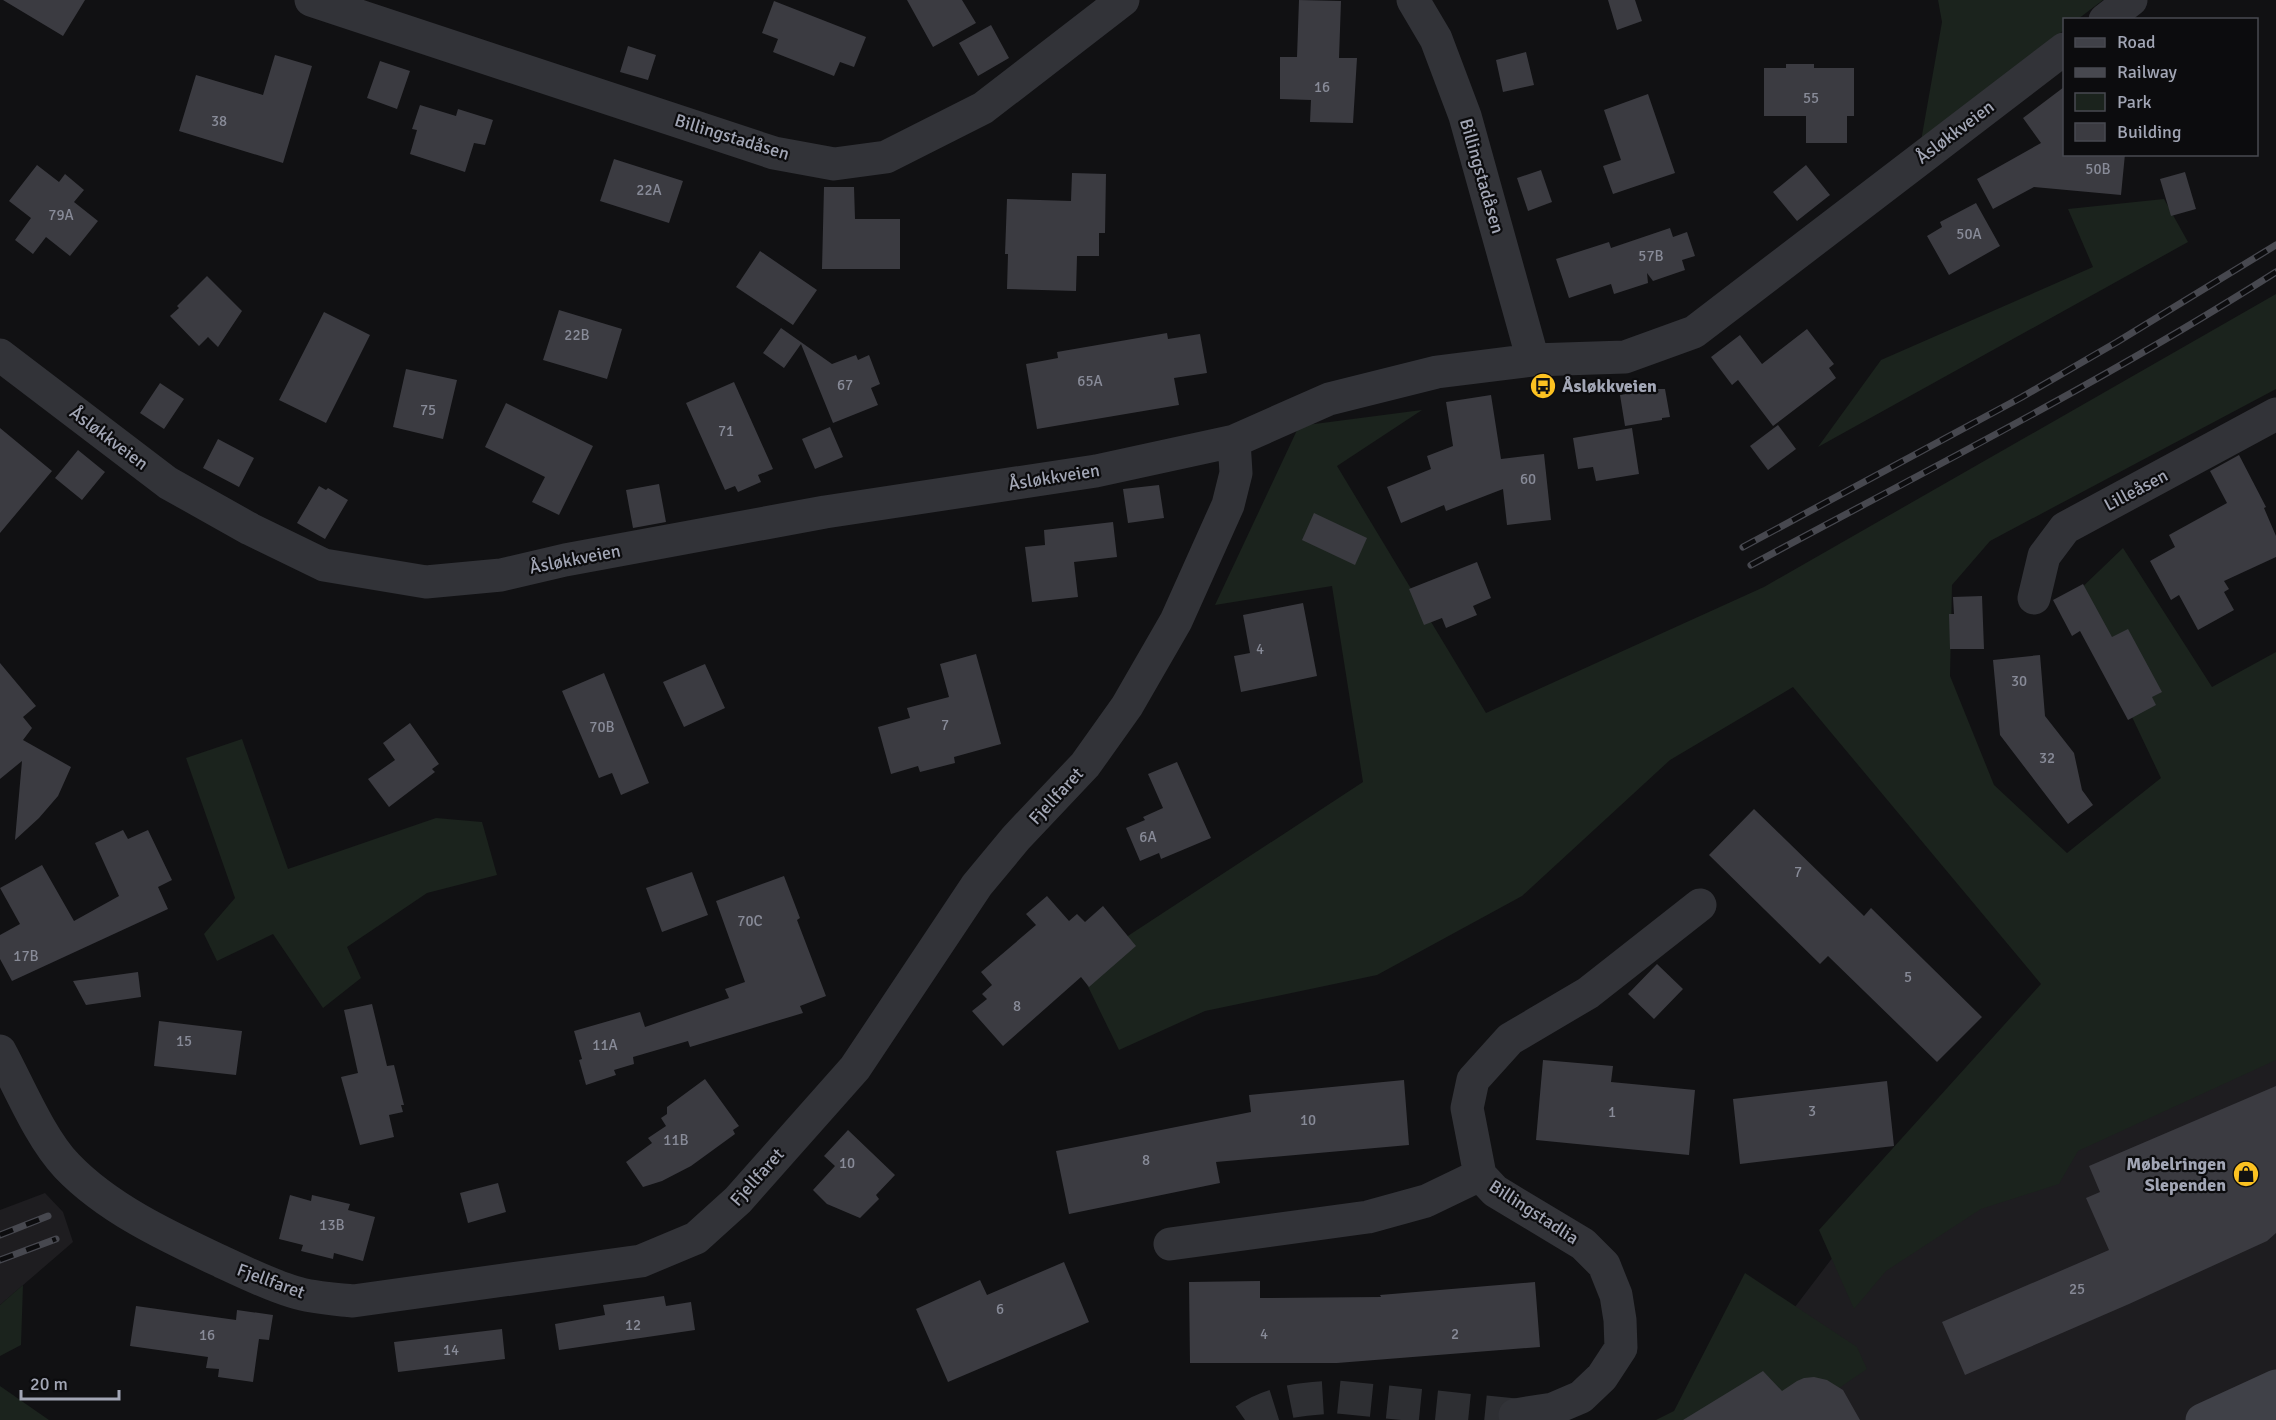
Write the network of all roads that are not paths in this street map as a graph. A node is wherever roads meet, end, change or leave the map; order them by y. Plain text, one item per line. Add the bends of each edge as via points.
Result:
1 (311, 0) edge
2 (1123, 0) edge
3 (1413, 0) edge
4 (2131, 0) edge
5 (2107, 18) edge
6 (2063, 51) edge
7 (0, 355) edge
8 (1533, 360) junction
9 (2276, 414) edge
10 (1234, 441) junction
11 (2034, 598) dead end
12 (1700, 905) dead end
13 (0, 1051) edge
14 (1480, 1175) junction
15 (1170, 1244) dead end
16 (2276, 1386) edge
17 (2276, 1412) edge
18 (1515, 1415) dead end
19 (2202, 1420) edge
20 (2258, 1420) edge

1 - 2 street, Billingstadåsen via 774,153 834,164 886,157 983,108
3 - 8 street, Billingstadåsen via 1436,39 1465,116
4 - 5 street
6 - 8 street, Åsløkkveien via 1694,332 1625,357
7 - 10 street, Åsløkkveien via 168,483 250,529 324,565 426,582 501,575 825,512 1096,471
8 - 10 street, Åsløkkveien via 1437,372 1329,399
9 - 11 street, Lilleåsen via 2065,528 2044,556
10 - 13 street, Fjellfaret via 1236,473 1228,505 1176,621 1127,706 1085,765 977,885 855,1068 738,1200 696,1238 641,1261 544,1275 353,1300 295,1293 173,1238 100,1195 66,1165 45,1135
12 - 14 street, Billingstadlia via 1588,993 1510,1039 1473,1080 1467,1108
14 - 15 street via 1426,1201 1368,1217
14 - 18 street, Billingstadlia via 1495,1191 1583,1244 1604,1265 1619,1312 1621,1348 1602,1377 1581,1397 1553,1409
16 - 19 main road
17 - 20 main road

